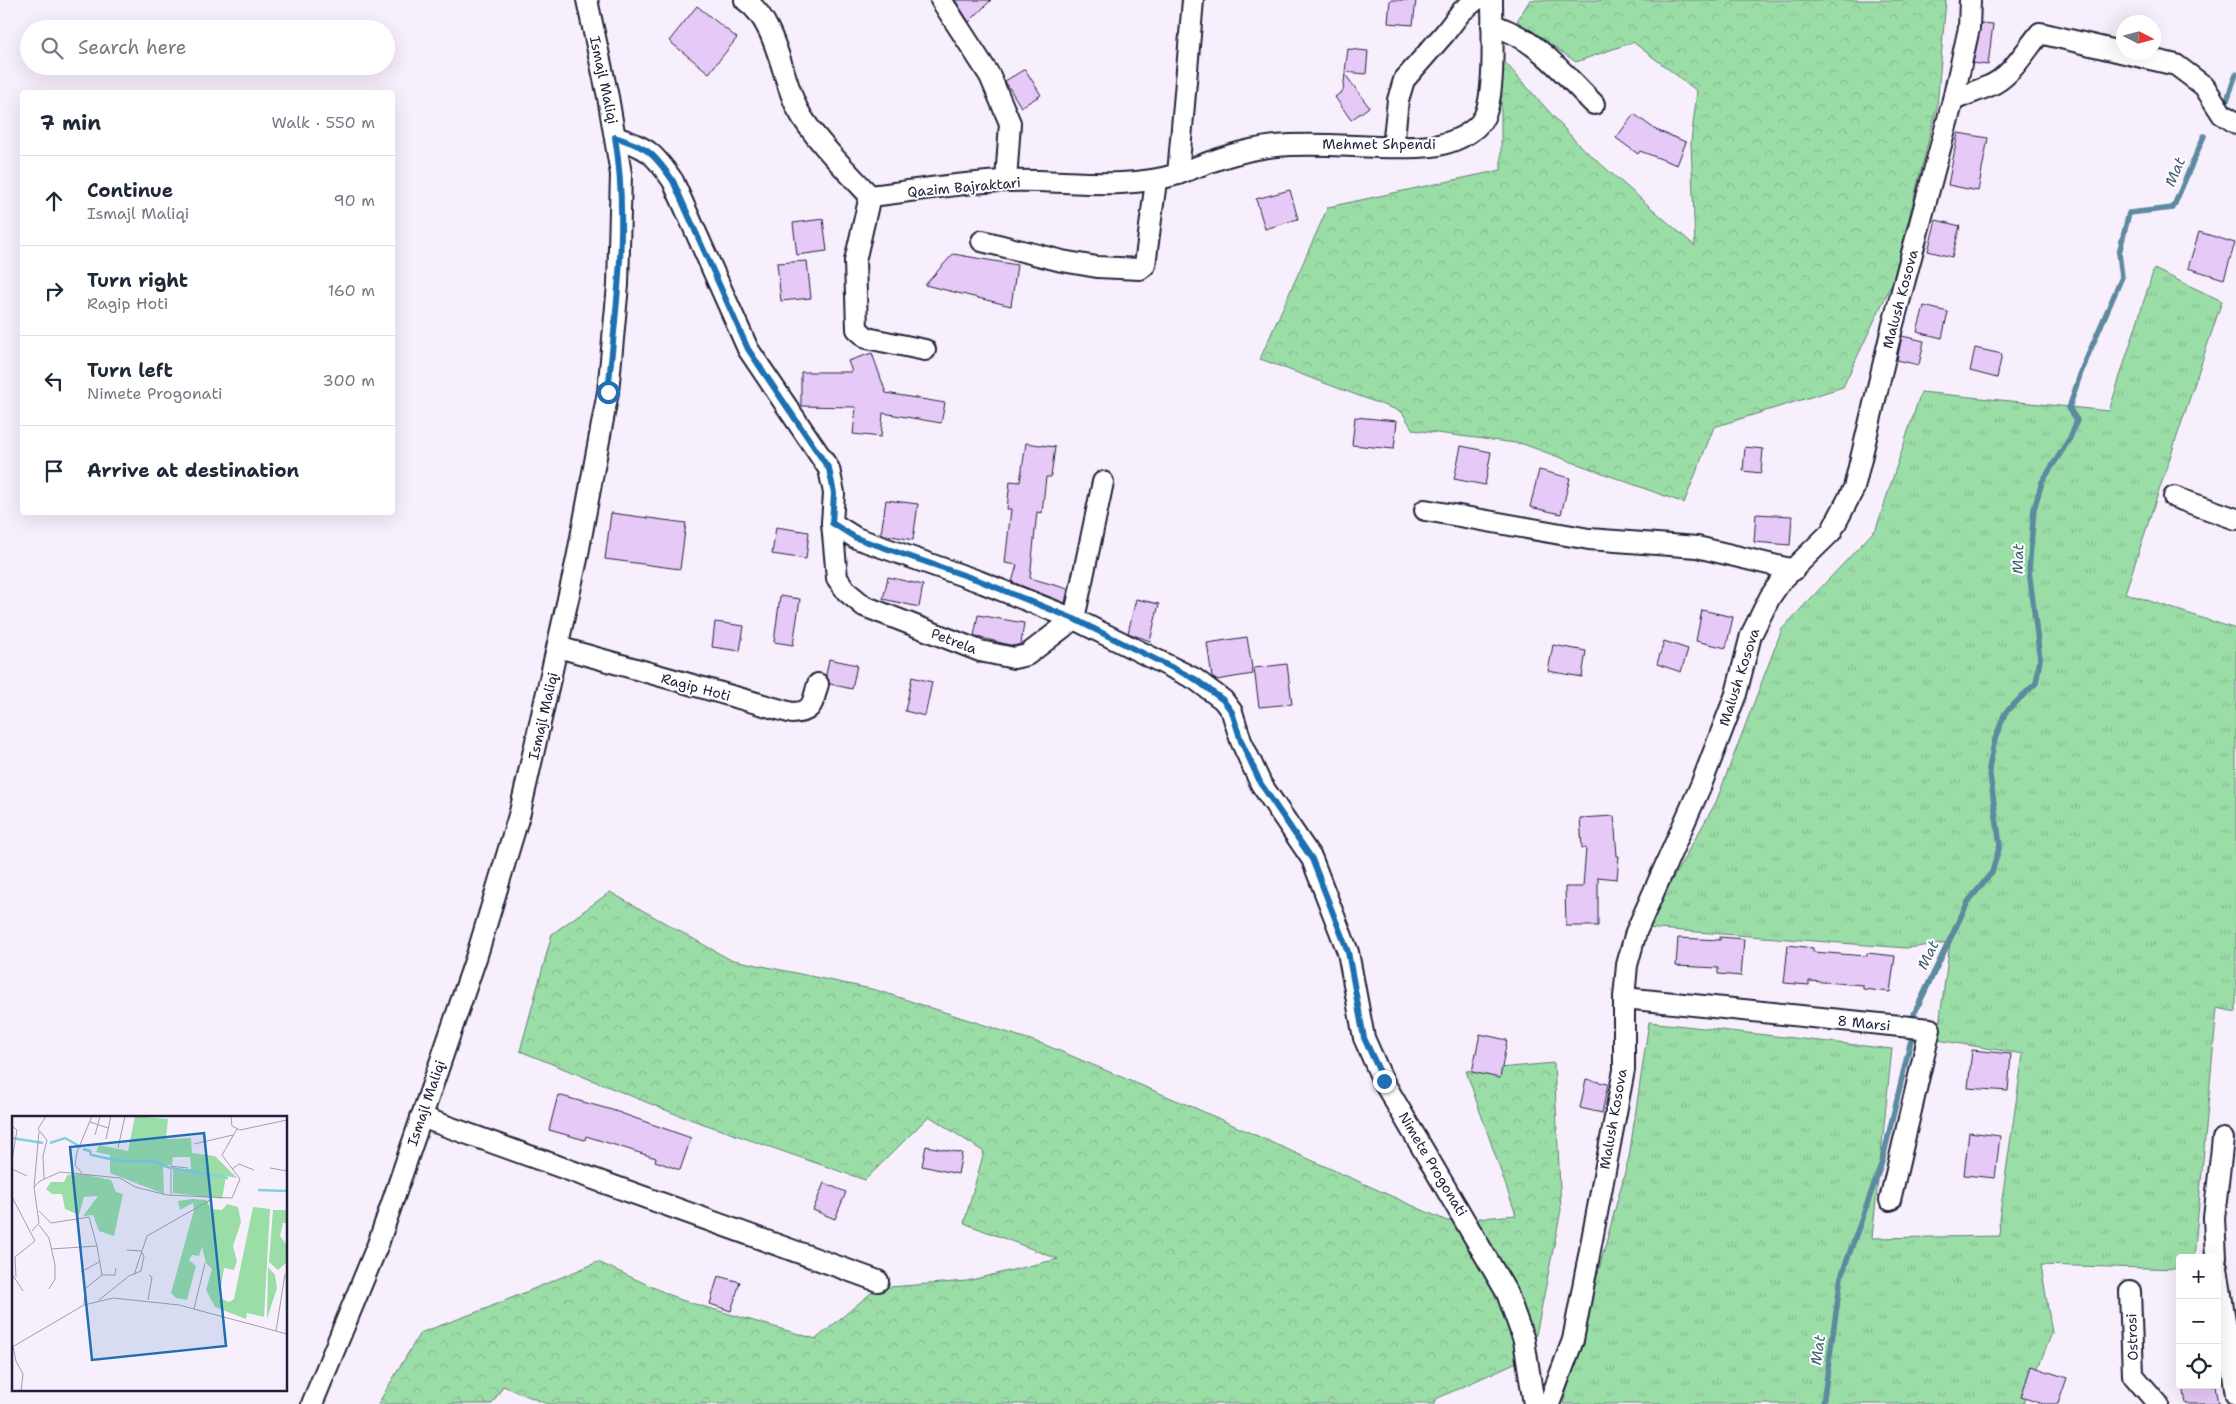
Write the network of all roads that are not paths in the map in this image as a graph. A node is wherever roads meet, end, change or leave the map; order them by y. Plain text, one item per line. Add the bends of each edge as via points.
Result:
1 (587, 0) edge
2 (746, 0) edge
3 (941, 0) edge
4 (1192, 0) edge
5 (1476, 0) edge
6 (1492, 0) edge
7 (1970, 0) edge
8 (1492, 25) junction
9 (1953, 100) junction
10 (1594, 104) dead end
11 (2236, 123) edge
12 (615, 137) junction
13 (1393, 146) junction
14 (1178, 174) junction
15 (1006, 181) junction
16 (1156, 181) junction
17 (870, 196) junction
18 (982, 240) dead end
19 (925, 350) dead end
20 (1103, 482) dead end
21 (2174, 497) dead end
22 (1425, 510) dead end
23 (2236, 519) edge
24 (832, 523) junction
25 (1794, 570) junction
26 (1074, 619) junction
27 (558, 647) junction
28 (818, 684) dead end
29 (1624, 998) junction
30 (421, 1117) junction
31 (2224, 1139) dead end
32 (1890, 1200) dead end
33 (2216, 1254) edge
34 (878, 1281) dead end
35 (2130, 1291) dead end
36 (2221, 1295) edge
37 (2236, 1395) edge
38 (312, 1404) edge
39 (1534, 1404) edge
40 (1549, 1404) edge
41 (2158, 1404) edge

1 - 12 street, Ismajl Maliqi
2 - 17 street via 763,18 798,110 832,155
3 - 15 street via 990,76 1010,123
4 - 14 street
5 - 13 street via 1461,12 1404,80 1398,100
6 - 8 street, Mehmet Shpendi
7 - 9 street, Malush Kosova via 1969,28
8 - 10 street via 1511,30 1529,41
8 - 13 street, Mehmet Shpendi via 1490,85 1483,118 1472,131 1458,139 1434,146
9 - 11 street via 2000,79 2040,33 2176,65 2204,86 2222,114
9 - 25 street, Malush Kosova via 1892,328 1854,488 1831,532
12 - 24 street via 642,146 659,161 673,181 748,349 829,469 834,493
12 - 27 street, Ismajl Maliqi via 621,174 618,285 608,392
13 - 14 street, Mehmet Shpendi via 1276,146 1232,153
14 - 16 street, Qazim Bajraktari
15 - 16 street, Qazim Bajraktari
15 - 17 street, Qazim Bajraktari
16 - 18 street via 1145,265 1140,270 1062,261
17 - 19 street via 855,261 857,329 867,338
20 - 26 street
21 - 23 street
22 - 25 street via 1589,539 1697,547
24 - 26 street, Nimete Progonati via 856,538 978,580
24 - 26 street, Petrela via 837,578 847,592 864,606 980,651 1014,658 1027,655
25 - 29 street, Malush Kosova via 1770,597 1751,635 1736,694 1701,785 1636,932 1627,966
26 - 39 street, Nimete Progonati via 1195,679 1223,700 1232,712 1261,784 1312,859 1348,952 1364,1038 1384,1081 1507,1293 1524,1340
27 - 28 street, Ragip Hoti via 792,713 809,709
27 - 30 street, Ismajl Maliqi via 520,812 477,955
29 - 32 street, 8 Marsi via 1930,1029
29 - 40 street, Malush Kosova via 1624,1070 1573,1340
30 - 34 street
30 - 38 street, Ismajl Maliqi via 378,1244
31 - 33 street via 2214,1218
35 - 41 street, Ostrosi via 2133,1374
36 - 37 street

